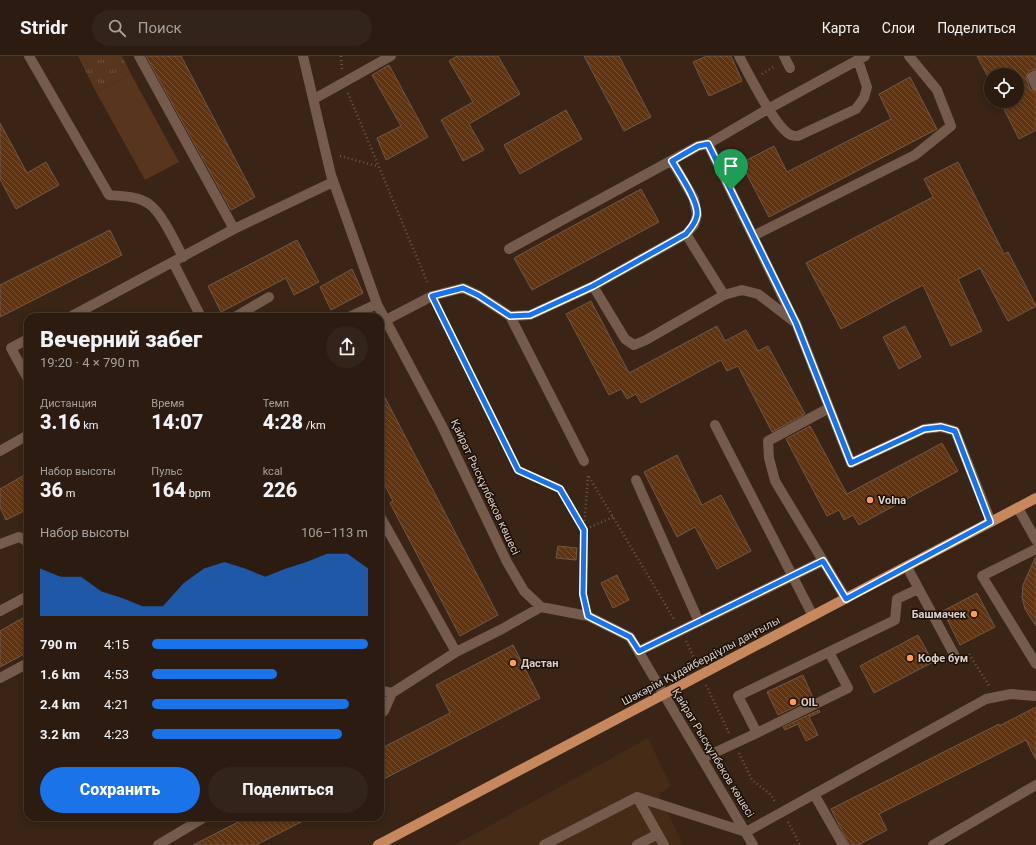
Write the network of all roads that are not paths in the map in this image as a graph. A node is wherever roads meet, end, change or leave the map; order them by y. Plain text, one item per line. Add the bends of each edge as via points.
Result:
1 (29, 56) edge
2 (139, 56) edge
3 (303, 56) edge
4 (391, 56) edge
5 (739, 56) edge
6 (909, 56) edge
7 (862, 58) edge
8 (1036, 75) edge
9 (1036, 86) edge
10 (314, 100) junction
11 (768, 109) junction
12 (708, 144) junction
13 (672, 161) junction
14 (333, 182) junction
15 (234, 229) junction
16 (686, 234) junction
17 (753, 236) junction
18 (509, 249) dead end
19 (183, 257) junction
20 (174, 262) junction
21 (593, 286) junction
22 (724, 295) junction
23 (268, 297) dead end
24 (377, 304) junction
25 (78, 313) edge
26 (199, 313) edge
27 (242, 313) edge
28 (358, 313) edge
29 (382, 313) edge
30 (384, 316) edge
31 (510, 316) junction
32 (386, 320) junction
33 (796, 323) junction
34 (24, 341) edge
35 (24, 372) edge
36 (829, 408) junction
37 (715, 425) dead end
38 (24, 437) edge
39 (0, 450) edge
40 (584, 461) dead end
41 (636, 480) dead end
42 (1036, 498) edge
43 (1018, 508) junction
44 (990, 522) junction
45 (384, 524) edge
46 (24, 540) edge
47 (1036, 540) edge
48 (0, 544) edge
49 (1036, 549) edge
50 (823, 561) junction
51 (907, 567) junction
52 (792, 576) junction
53 (918, 589) junction
54 (24, 598) edge
55 (846, 599) junction
56 (541, 607) junction
57 (0, 611) edge
58 (813, 616) junction
59 (699, 622) junction
60 (639, 651) junction
61 (456, 652) junction
62 (829, 652) junction
63 (956, 658) road end
64 (1036, 664) edge
65 (24, 665) edge
66 (0, 678) edge
67 (384, 691) edge
68 (392, 693) junction
69 (664, 694) junction
70 (1036, 696) edge
71 (384, 711) edge
72 (757, 733) junction
73 (703, 758) junction
74 (1036, 785) edge
75 (814, 794) junction
76 (637, 797) junction
77 (198, 821) edge
78 (746, 832) junction
79 (658, 834) junction
80 (158, 845) edge
81 (378, 845) edge
82 (544, 845) edge
83 (637, 845) edge
84 (664, 845) edge
85 (753, 845) edge
86 (843, 845) edge
87 (933, 845) edge

1 - 19 street via 109,195 132,197 149,204 161,218
2 - 15 street
3 - 10 street, Қайрат Рысқұлбеков көшесі
4 - 10 street
5 - 11 street
6 - 17 street via 937,90 951,126 915,156
7 - 11 street
7 - 11 street via 867,87 864,98 856,109 798,136 786,132
8 - 9 street via 1032,77
10 - 14 street, Қайрат Рысқұлбеков көшесі
11 - 12 street
12 - 13 street via 698,146
12 - 17 street
13 - 16 street via 694,199 697,215 694,225
13 - 18 street
14 - 15 street
14 - 24 street, Қайрат Рысқұлбеков көшесі
15 - 19 street
16 - 21 street
16 - 22 street
17 - 33 street
19 - 20 street
20 - 25 street
20 - 26 street
21 - 22 street via 625,338 634,345
21 - 31 street via 530,315
22 - 33 street via 742,290 758,294
23 - 27 street
24 - 28 street
24 - 29 street, Қайрат Рысқұлбеков көшесі
30 - 32 street, Қайрат Рысқұлбеков көшесі
31 - 32 street via 463,288 432,296
31 - 40 street
32 - 56 street, Қайрат Рысқұлбеков көшесі via 442,426 507,562 524,591
33 - 36 street
34 - 35 street via 11,348
36 - 44 street via 851,463 924,429 941,427 955,431
36 - 50 street via 768,442 775,481
37 - 52 street
38 - 39 street
41 - 59 street
42 - 43 main road, Шәкәрім Құдайбердіұлы даңғылы
43 - 44 main road, Шәкәрім Құдайбердіұлы даңғылы
43 - 47 street
44 - 51 main road, Шәкәрім Құдайбердіұлы даңғылы
45 - 61 street
46 - 48 street via 19,537
49 - 64 street via 982,576
50 - 52 street
50 - 55 street
51 - 53 street
51 - 55 main road, Шәкәрім Құдайбердіұлы даңғылы
52 - 58 street
52 - 59 street
53 - 62 street via 897,599 895,620
53 - 63 street
54 - 57 street
55 - 58 main road, Шәкәрім Құдайбердіұлы даңғылы
56 - 60 street, Қайрат Рысқұлбеков көшесі via 588,616 630,637
56 - 61 street
58 - 69 main road, Шәкәрім Құдайбердіұлы даңғылы
59 - 60 street
60 - 69 street, Қайрат Рысқұлбеков көшесі
61 - 68 street
62 - 72 street via 848,688
62 - 72 street via 738,696
65 - 66 street
67 - 68 street
68 - 71 street
69 - 73 street, Қайрат Рысқұлбеков көшесі
69 - 81 main road, Шәкәрім Құдайбердіұлы даңғылы
70 - 75 street via 1011,694 986,699
72 - 73 street
73 - 78 street, Қайрат Рысқұлбеков көшесі
74 - 87 street
75 - 78 street
75 - 86 street
76 - 78 street
76 - 79 street
76 - 82 street
77 - 80 street
78 - 85 street, Қайрат Рысқұлбеков көшесі
79 - 83 street
79 - 84 street

